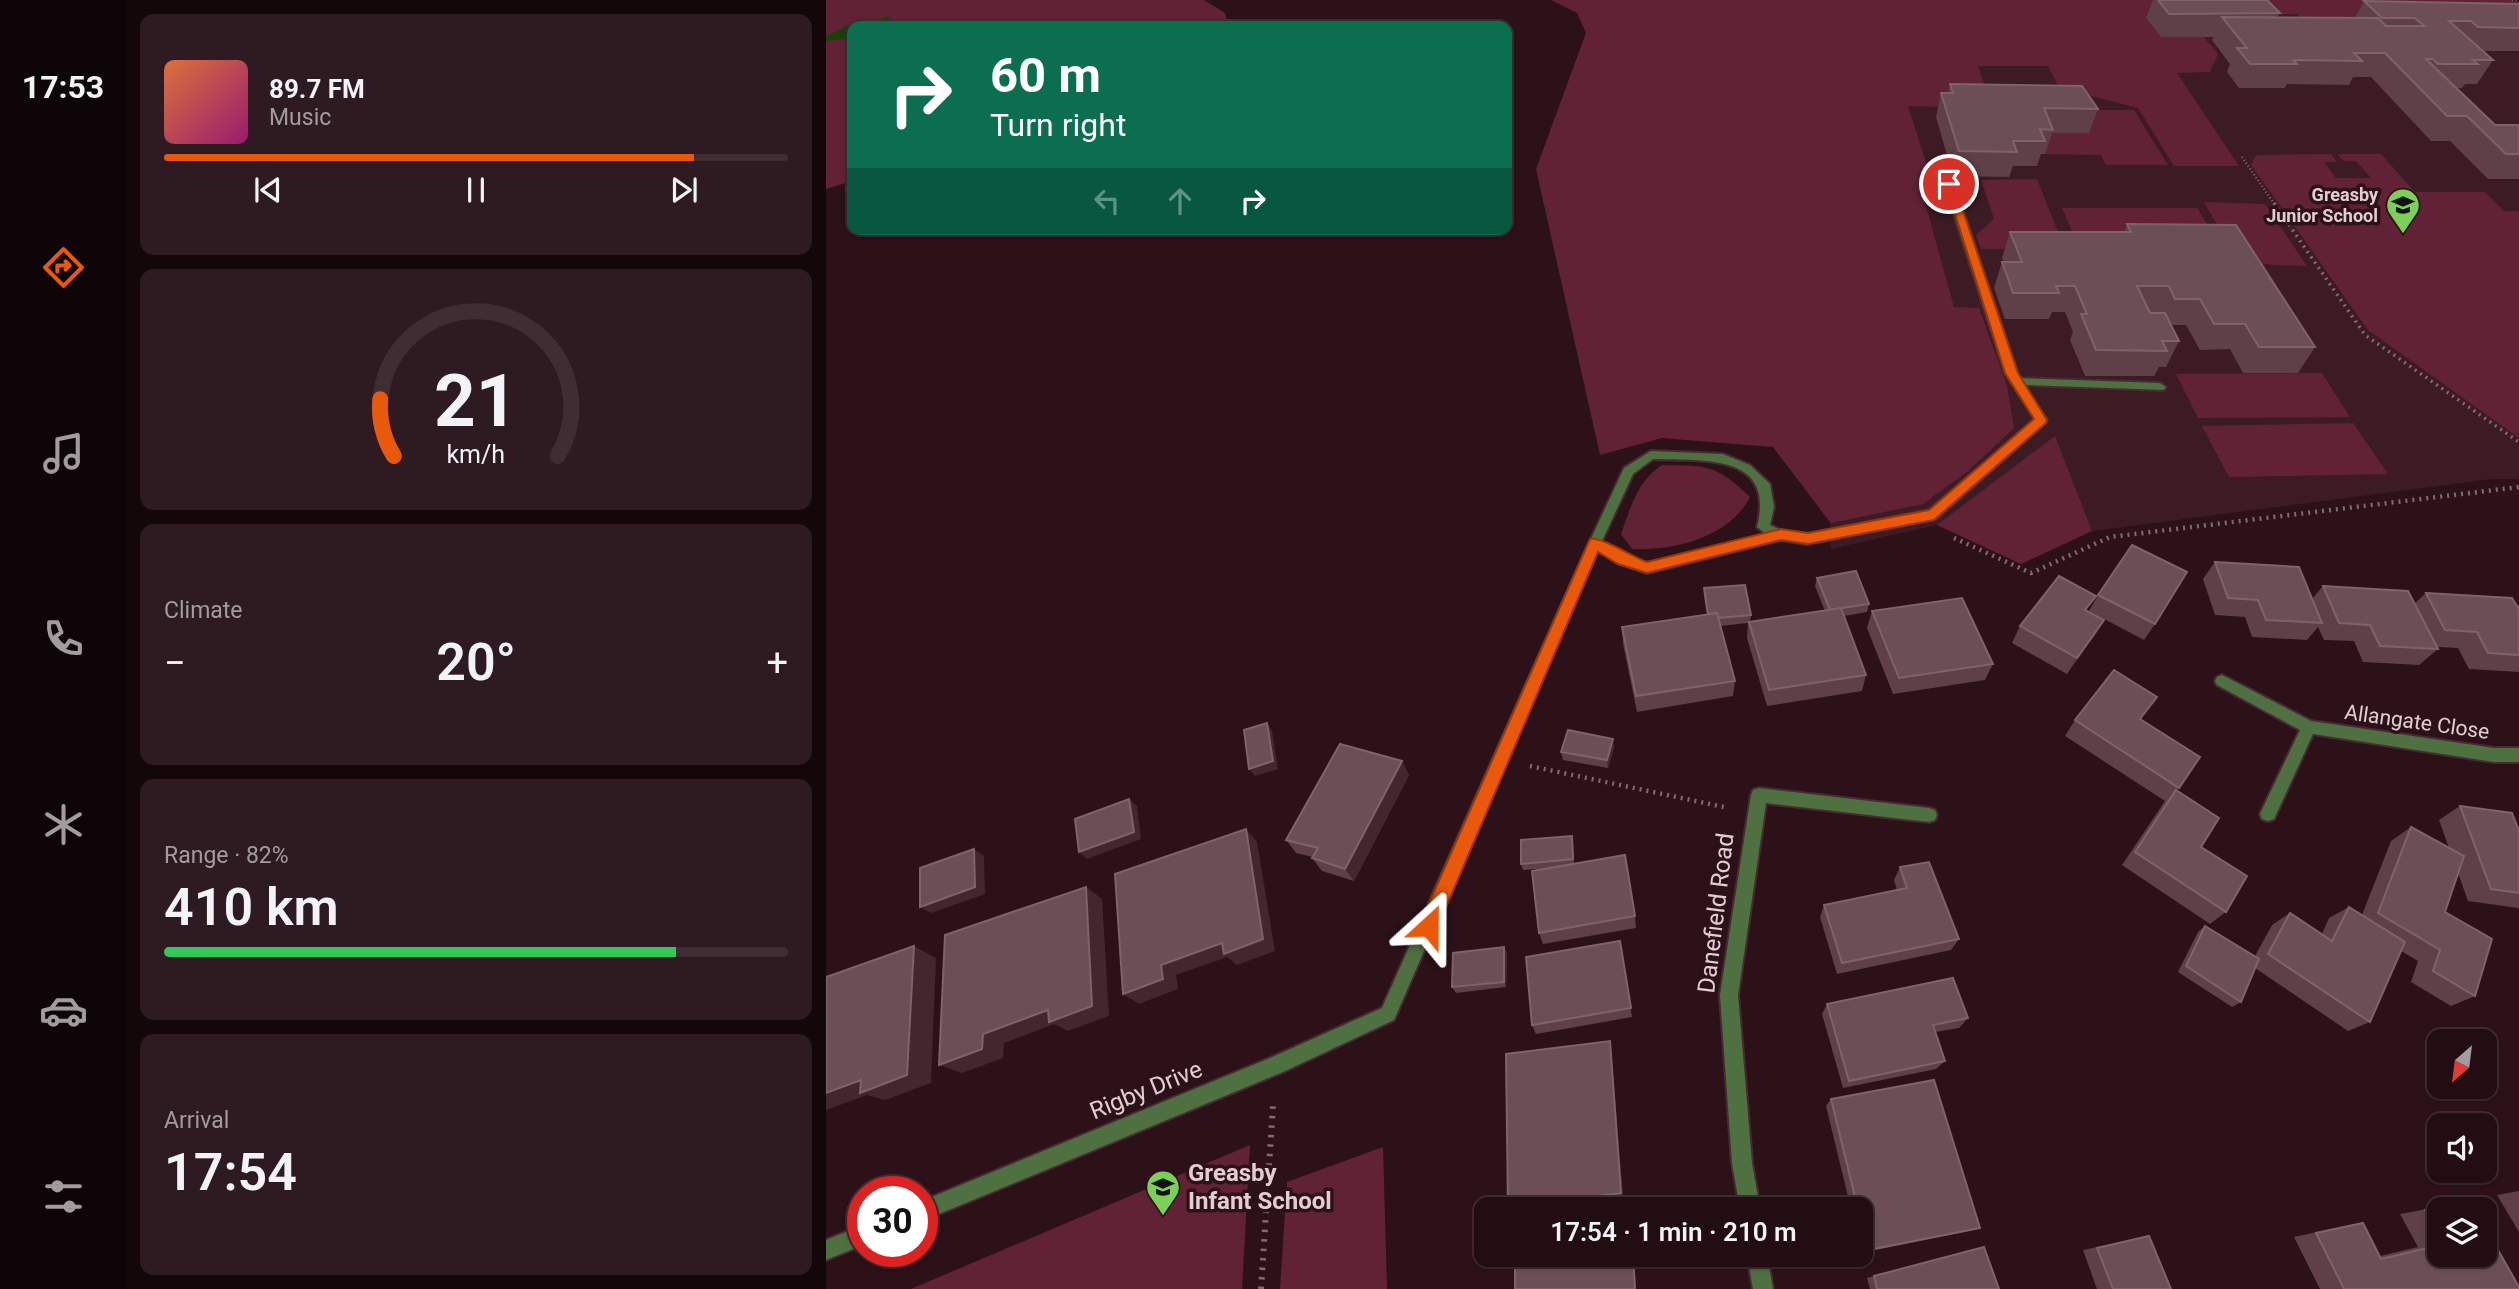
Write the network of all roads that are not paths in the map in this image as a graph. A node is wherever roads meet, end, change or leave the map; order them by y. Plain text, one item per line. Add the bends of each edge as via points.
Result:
1 (1949, 184) dead end
2 (2017, 381) junction
3 (2160, 387) dead end
4 (1781, 535) junction
5 (1595, 543) junction
6 (2222, 681) dead end
7 (2309, 727) junction
8 (2519, 755) edge
9 (2268, 814) dead end
10 (1929, 816) dead end
11 (1748, 1197) edge
12 (938, 1204) edge
13 (847, 1241) edge
14 (826, 1250) edge
15 (1759, 1267) edge
16 (1763, 1289) edge

1 - 2 street
2 - 3 street
2 - 4 street via 2041,420 1934,514 1808,539
4 - 5 street via 1647,568
4 - 5 street via 1763,527 1768,507 1764,484 1746,468 1723,458 1651,455 1628,471
5 - 12 street, Rigby Drive via 1388,1014
6 - 7 street, Allangate Close
7 - 8 street, Allangate Close
7 - 9 street
10 - 11 street, Danefield Road via 1759,794 1729,995
13 - 14 street
15 - 16 street

